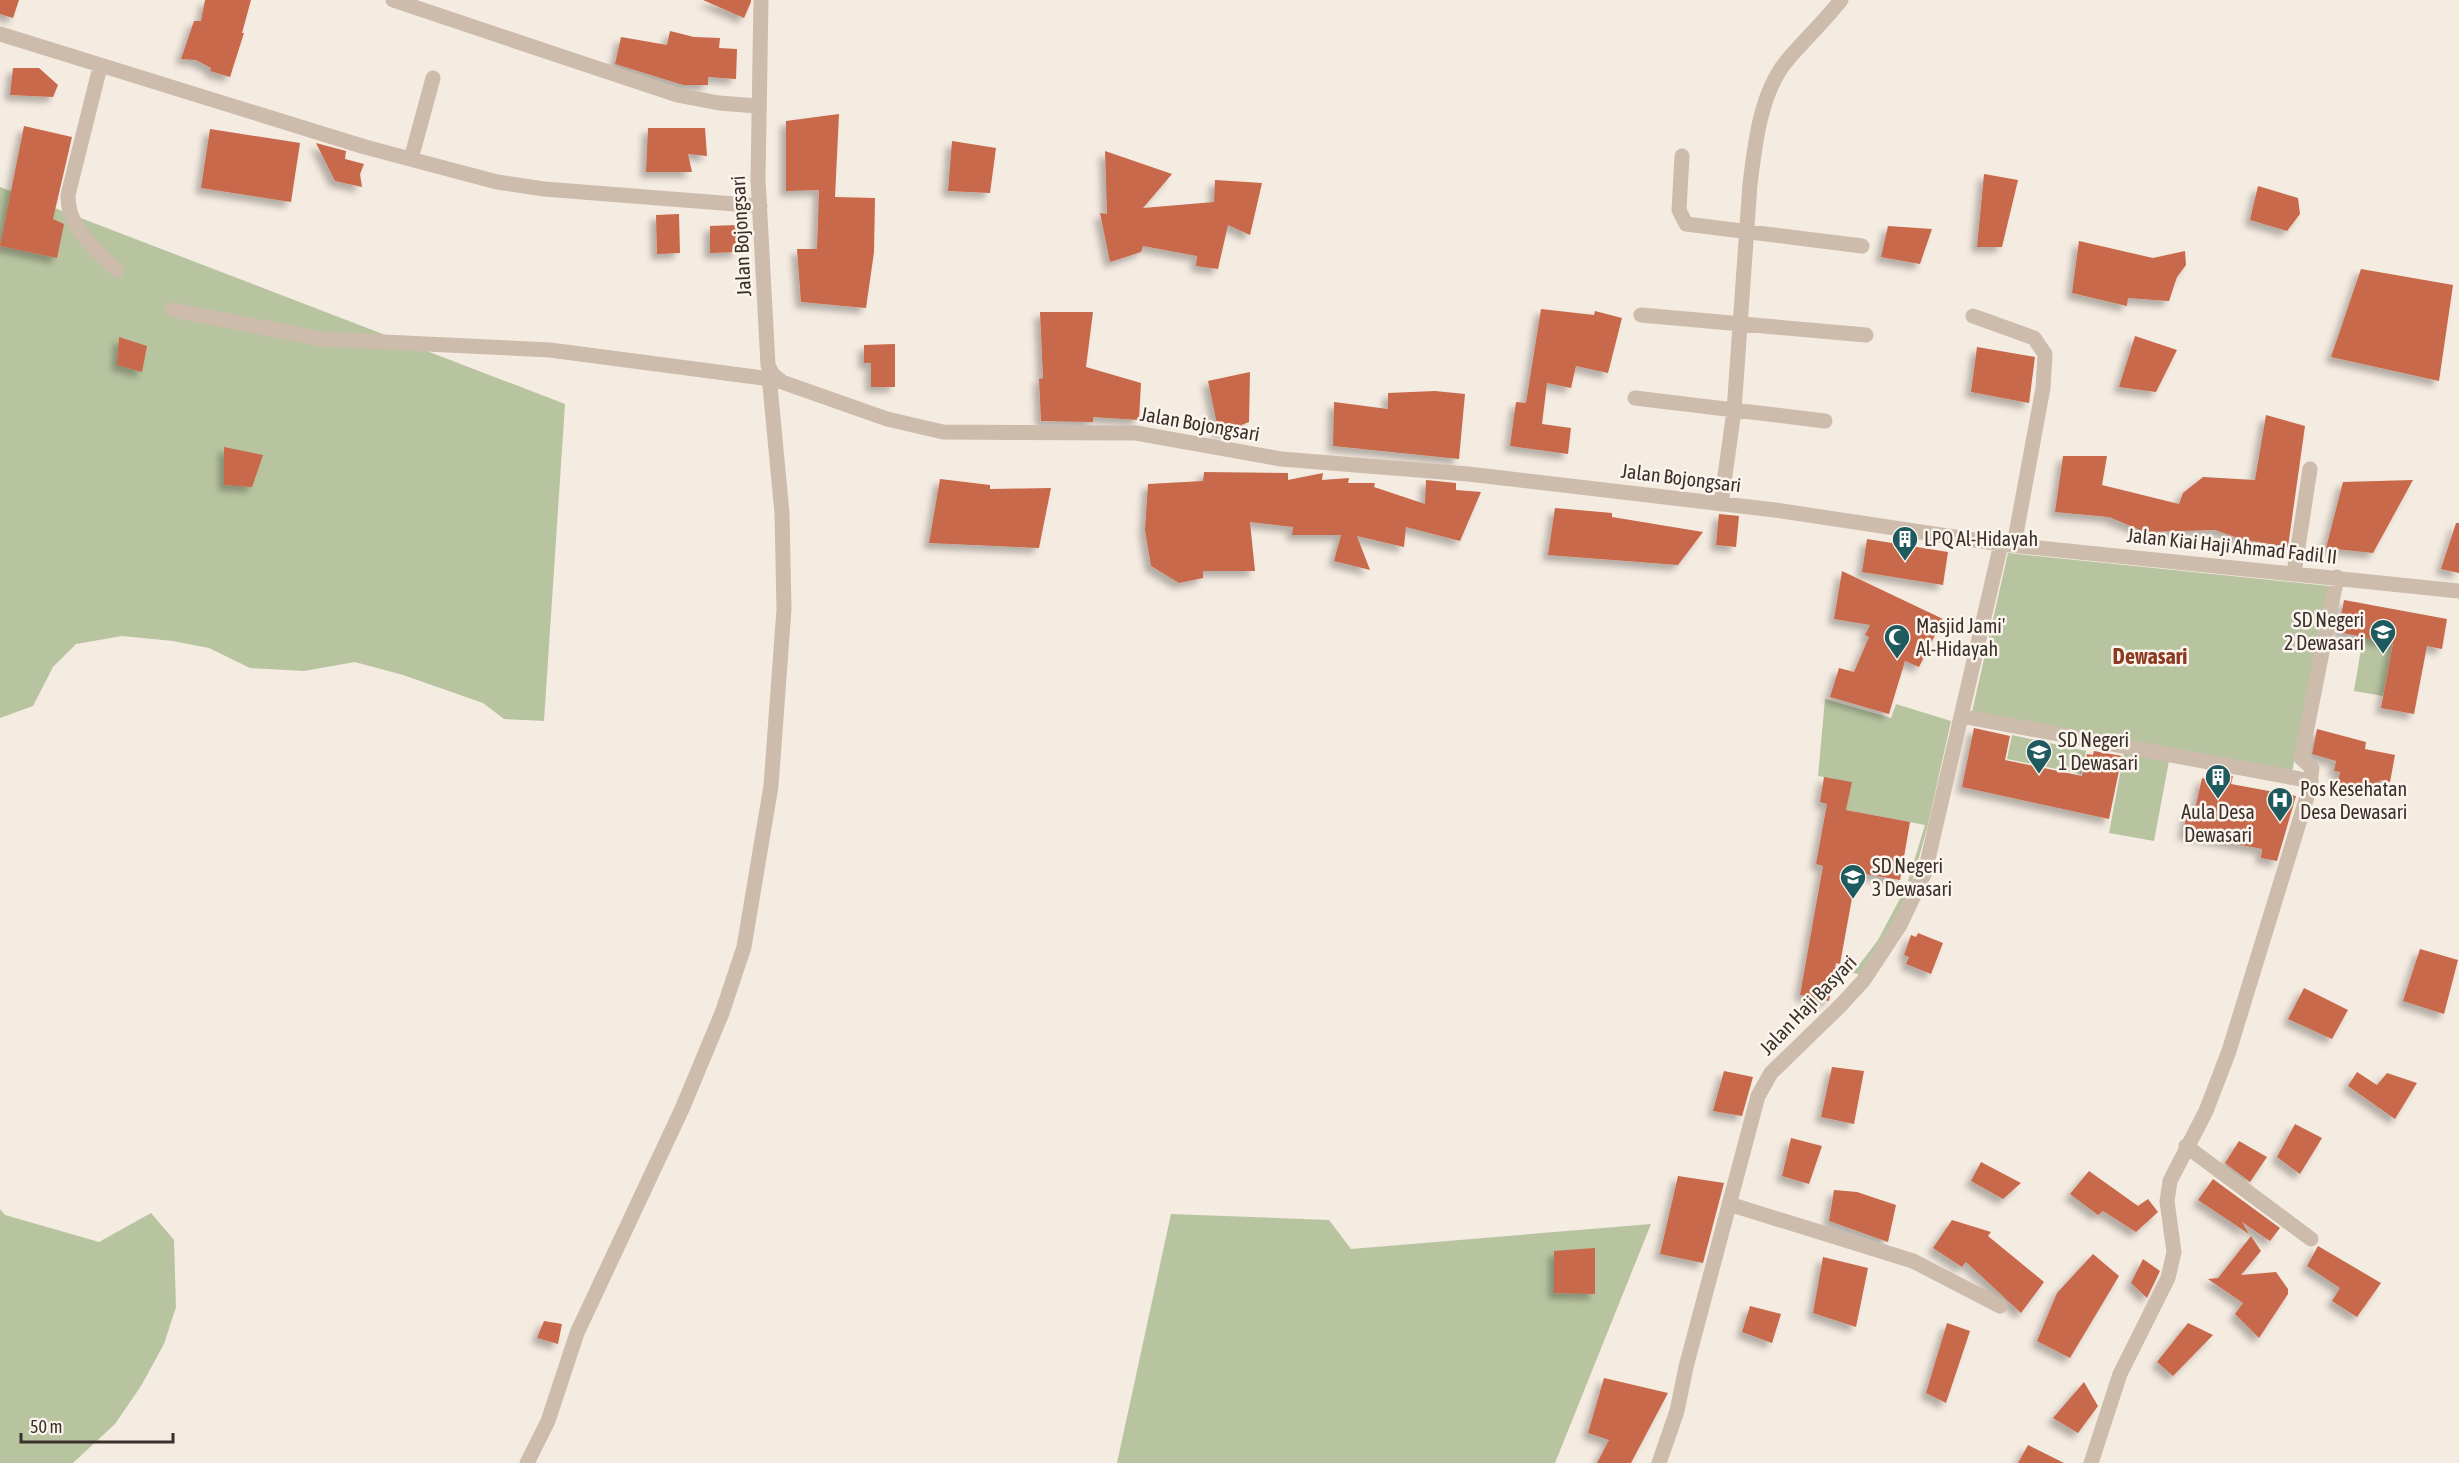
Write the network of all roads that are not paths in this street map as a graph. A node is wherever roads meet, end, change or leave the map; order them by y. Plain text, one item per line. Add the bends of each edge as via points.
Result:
1 (393, 0) edge
2 (761, 0) edge
3 (1841, 0) edge
4 (0, 34) edge
5 (100, 67) junction
6 (433, 78) dead end
7 (757, 106) junction
8 (1682, 156) dead end
9 (411, 159) junction
10 (760, 206) junction
11 (1746, 232) junction
12 (1862, 246) dead end
13 (117, 270) dead end
14 (174, 310) dead end
15 (1641, 315) dead end
16 (1973, 316) dead end
17 (1740, 324) junction
18 (1866, 335) dead end
19 (772, 377) junction
20 (1635, 398) dead end
21 (1734, 411) junction
22 (1826, 421) dead end
23 (2310, 469) dead end
24 (1721, 504) junction
25 (2008, 544) junction
26 (2294, 573) junction
27 (2337, 577) junction
28 (2459, 591) edge
29 (1961, 716) junction
30 (2311, 781) junction
31 (2186, 1146) junction
32 (1729, 1204) junction
33 (2311, 1239) dead end
34 (2000, 1306) dead end
35 (527, 1463) edge
36 (1659, 1463) edge
37 (2091, 1463) edge

1 - 7 street via 677,95
2 - 7 street, Jalan Bojongsari
3 - 11 street via 1784,65 1772,85 1755,147
4 - 5 street
5 - 9 street
5 - 13 street via 67,207 84,237
6 - 9 street
7 - 10 street, Jalan Bojongsari
8 - 11 street via 1679,210 1684,222
9 - 10 street via 497,182 544,189
10 - 19 street, Jalan Bojongsari via 768,365
11 - 12 street
11 - 17 street
14 - 19 street via 332,340 550,350
15 - 17 street
16 - 25 street, Jalan Haji Basyari via 2034,338 2045,354 2043,388
17 - 18 street
17 - 21 street
19 - 24 street, Jalan Bojongsari via 887,419 943,432 1136,433 1281,459 1406,467
19 - 35 street via 784,549 784,609 771,786 744,947 677,1119 577,1333 548,1421
20 - 21 street
21 - 22 street
21 - 24 street
23 - 26 street
24 - 25 street, Jalan Bojongsari
25 - 26 street, Jalan Kiai Haji Ahmad Fadil II
25 - 29 street, Jalan Haji Basyari
26 - 27 street, Jalan Kiai Haji Ahmad Fadil II
27 - 28 street, Jalan Kiai Haji Ahmad Fadil II
27 - 30 street via 2301,758 2312,768
29 - 30 street
29 - 32 street, Jalan Haji Basyari via 1930,857 1900,925 1863,981 1764,1083
30 - 31 street via 2229,1051 2206,1111
31 - 33 street
31 - 37 street via 2168,1191 2174,1252 2168,1278 2120,1374
32 - 34 street via 1913,1261
32 - 36 street, Jalan Haji Basyari via 1677,1411

